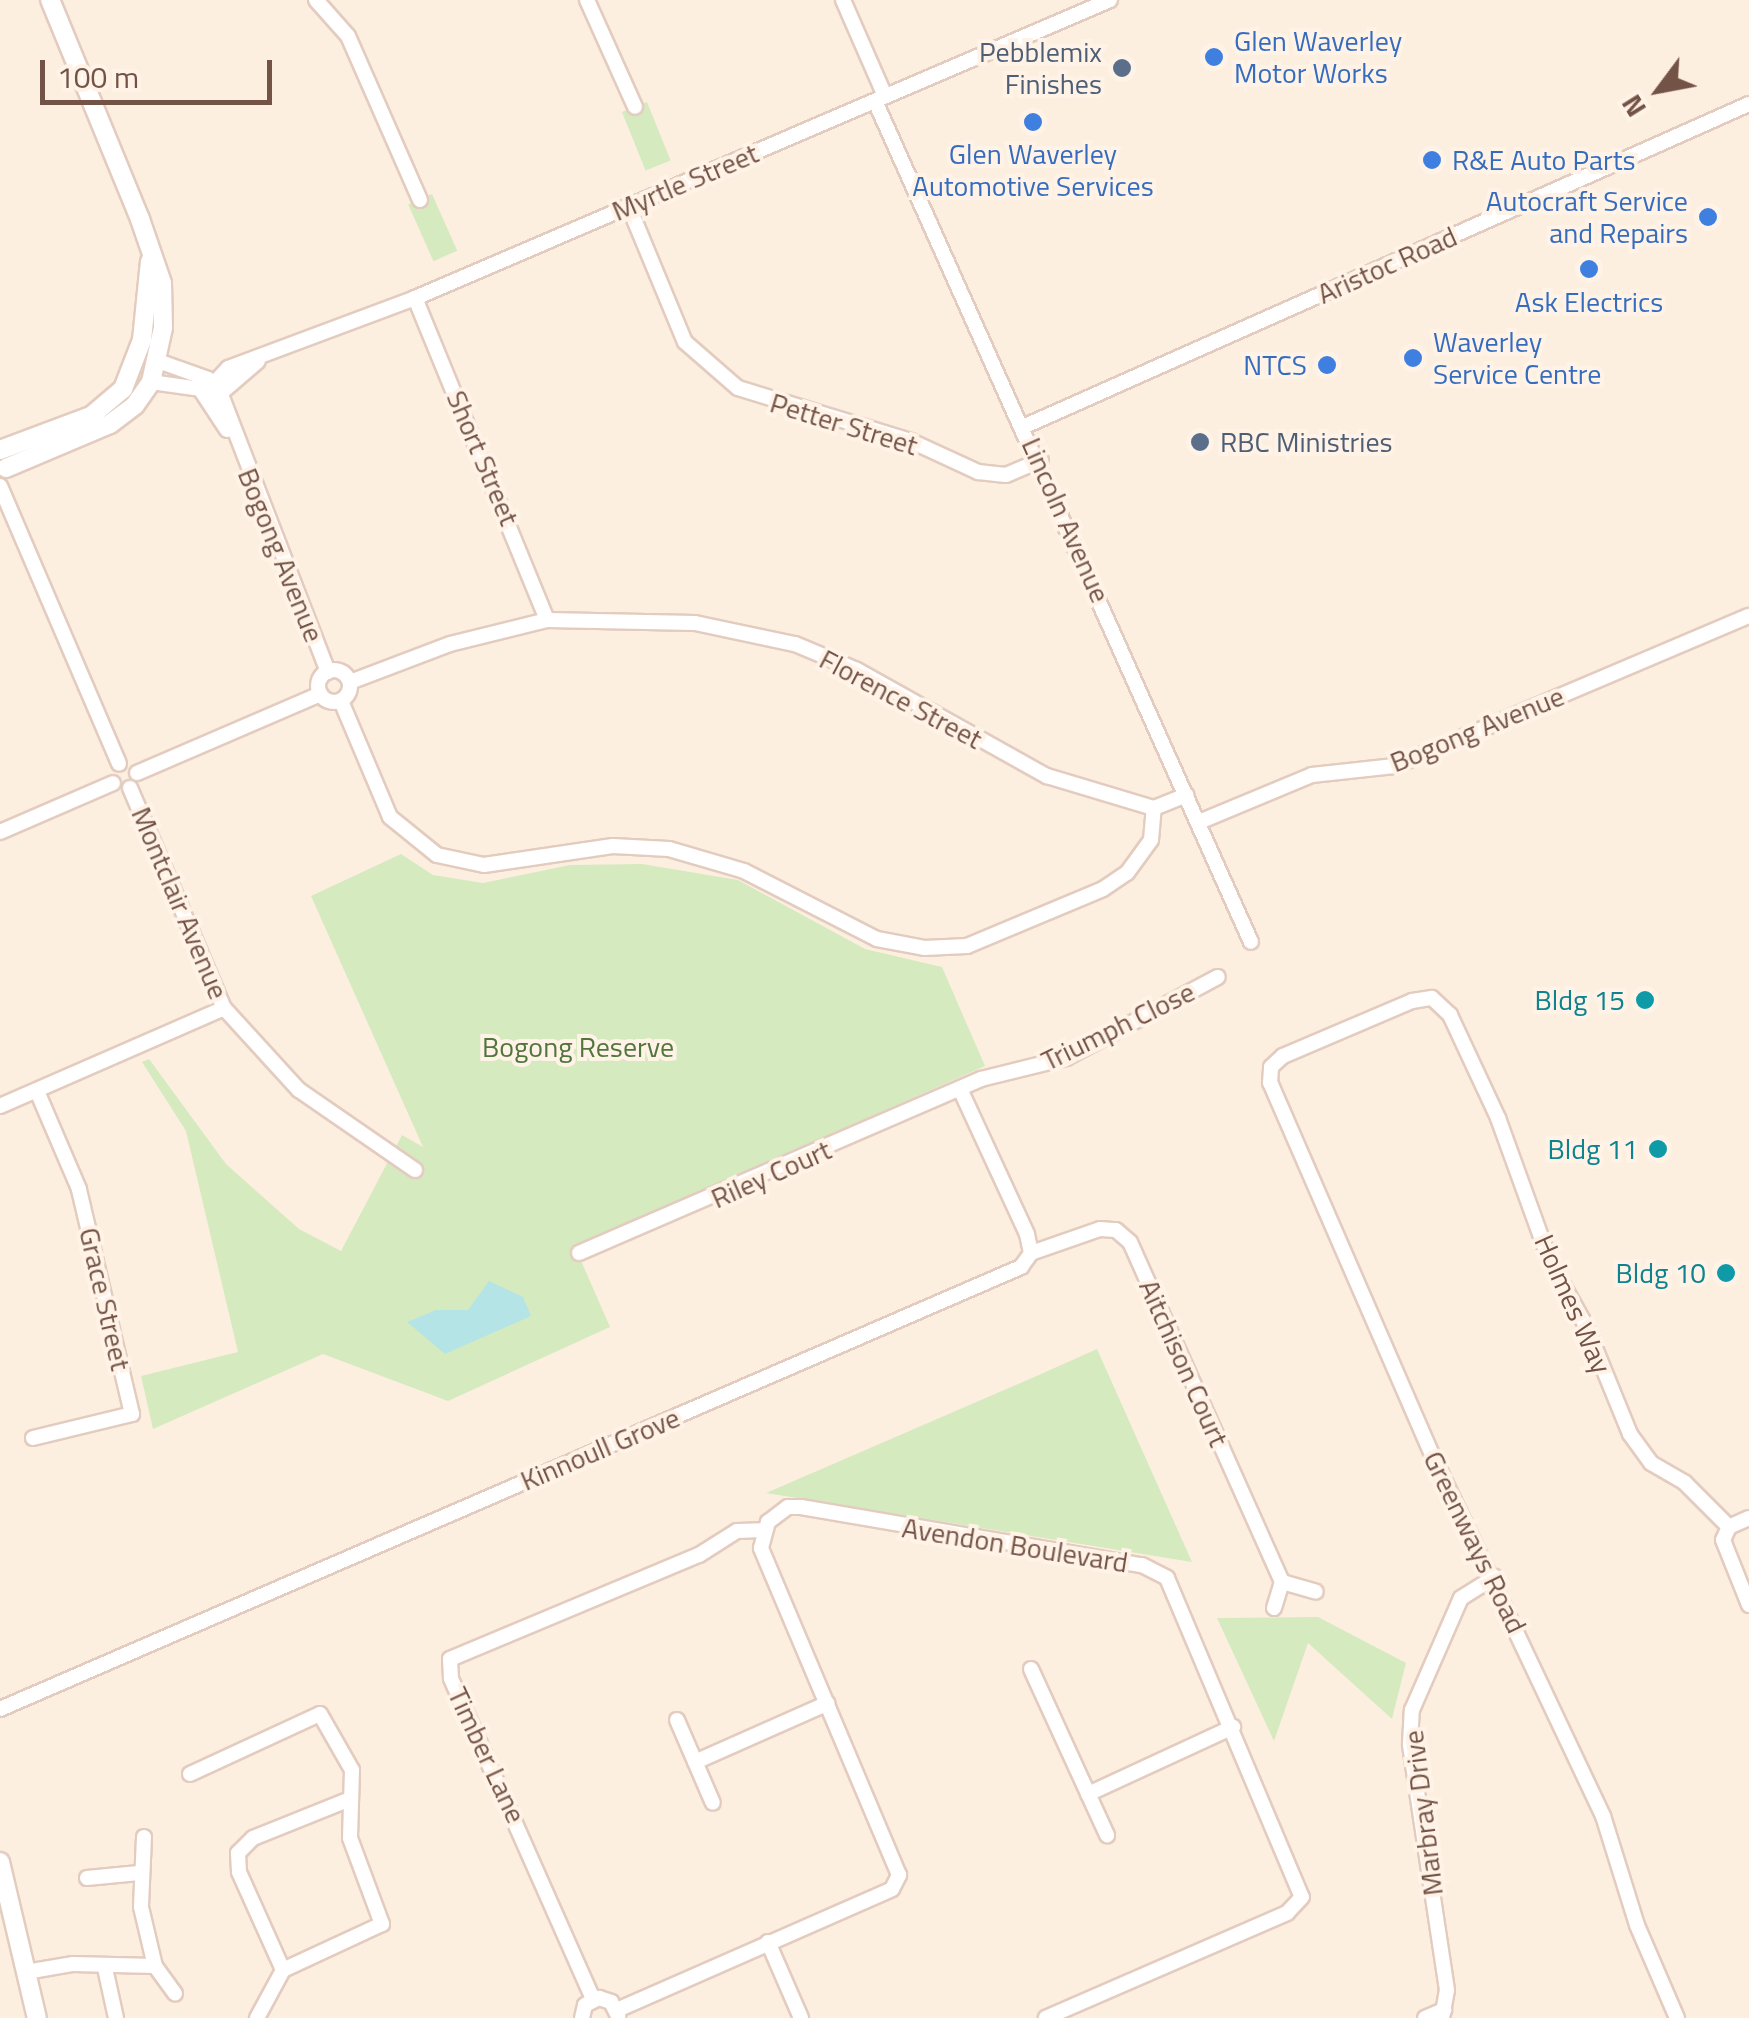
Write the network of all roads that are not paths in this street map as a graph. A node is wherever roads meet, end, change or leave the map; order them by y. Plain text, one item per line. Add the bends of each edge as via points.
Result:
1 (50, 0) edge
2 (316, 0) edge
3 (587, 0) edge
4 (844, 0) edge
5 (1105, 1) edge
6 (880, 98) junction
7 (1749, 104) edge
8 (635, 108) dead end
9 (420, 200) dead end
10 (629, 206) junction
11 (150, 261) junction
12 (415, 298) junction
13 (158, 361) junction
14 (151, 382) junction
15 (212, 392) junction
16 (1025, 426) junction
17 (1041, 460) junction
18 (1, 466) edge
19 (1749, 616) edge
20 (546, 620) junction
21 (328, 672) junction
22 (350, 682) junction
23 (320, 694) junction
24 (341, 701) junction
25 (119, 764) junction
26 (137, 773) junction
27 (113, 783) junction
28 (130, 788) junction
29 (1187, 795) junction
30 (1154, 808) junction
31 (1199, 822) junction
32 (0, 832) edge
33 (1251, 942) dead end
34 (1218, 977) dead end
35 (1432, 998) joint
36 (224, 1008) junction
37 (960, 1090) junction
38 (37, 1092) junction
39 (0, 1106) edge
40 (415, 1170) dead end
41 (579, 1253) dead end
42 (1030, 1253) junction
43 (33, 1438) dead end
44 (1749, 1518) edge
45 (1729, 1527) junction
46 (762, 1530) junction
47 (1495, 1577) junction
48 (1282, 1582) junction
49 (1316, 1592) dead end
50 (1749, 1605) edge
51 (1274, 1608) dead end
52 (1030, 1669) dead end
53 (828, 1703) junction
54 (0, 1709) edge
55 (677, 1720) dead end
56 (1233, 1728) junction
57 (695, 1762) junction
58 (190, 1774) dead end
59 (1088, 1794) junction
60 (348, 1800) junction
61 (712, 1802) dead end
62 (1107, 1835) dead end
63 (144, 1838) dead end
64 (0, 1862) edge
65 (140, 1873) junction
66 (87, 1878) dead end
67 (768, 1942) junction
68 (156, 1966) junction
69 (105, 1968) junction
70 (283, 1970) junction
71 (26, 1972) junction
72 (175, 1994) dead end
73 (593, 1999) junction
74 (617, 2014) edge
75 (1443, 2014) edge
76 (37, 2018) edge
77 (116, 2018) edge
78 (256, 2018) edge
79 (582, 2018) edge
80 (800, 2018) edge
81 (1046, 2018) edge
82 (1425, 2018) edge
83 (1677, 2018) edge

1 - 11 street via 140,219
2 - 9 street via 348,36
3 - 8 street
4 - 6 street, Lincoln Avenue
5 - 6 street, Myrtle Street
6 - 10 street, Myrtle Street
6 - 16 street, Lincoln Avenue
7 - 16 street, Aristoc Road
10 - 12 street, Myrtle Street
10 - 17 street, Petter Street via 685,342 738,388 913,442 978,472 1006,475
11 - 13 street via 162,283
11 - 18 street via 131,378 105,408
12 - 15 street, Myrtle Street via 258,361
12 - 20 street, Short Street
13 - 14 street
13 - 15 street
14 - 15 street
14 - 18 street via 110,424
15 - 21 street, Bogong Avenue
16 - 17 street, Lincoln Avenue
17 - 29 street, Lincoln Avenue
18 - 25 street
19 - 31 street, Bogong Avenue via 1396,766 1312,775
20 - 22 street, Florence Street via 450,644
20 - 30 street, Florence Street via 695,623 795,644 857,670 1047,776
21 - 22 street via 339,671
21 - 23 street via 320,678
22 - 24 street
23 - 24 street
23 - 26 street
24 - 30 street via 390,816 438,855 484,865 613,846 669,849 744,871 876,940 924,948 967,946 1127,874 1152,840
25 - 26 street
25 - 27 street
26 - 28 street
27 - 28 street
27 - 32 street
28 - 36 street, Montclair Avenue
29 - 30 street
29 - 31 street, Lincoln Avenue
31 - 33 street, Lincoln Avenue
34 - 37 street, Triumph Close via 1066,1058
35 - 45 street, Holmes Way via 1450,1015 1498,1118 1550,1262 1586,1326 1630,1434 1651,1463
35 - 47 street, Greenways Road via 1316,1042 1271,1068 1270,1083 1433,1457
36 - 38 street
36 - 40 street, Montclair Avenue via 299,1090
37 - 41 street, Riley Court
37 - 42 street
38 - 39 street
38 - 43 street, Grace Street via 80,1189 132,1414
42 - 48 street, Aitchison Court via 1100,1229 1116,1230 1130,1242
42 - 54 street, Kinnoull Grove via 1005,1274
44 - 45 street
45 - 50 street via 1724,1551
46 - 53 street via 761,1548
46 - 56 street, Avendon Boulevard via 777,1513 801,1507 1158,1570
46 - 73 street, Timber Lane via 737,1531 699,1555 450,1660 451,1678
47 - 75 street, Marbray Drive via 1461,1598 1412,1710 1410,1744 1447,1990
47 - 83 street, Greenways Road via 1603,1816 1637,1925
48 - 49 street
48 - 51 street
52 - 59 street
53 - 57 street
53 - 67 street via 899,1875 892,1889
55 - 57 street
56 - 59 street
56 - 81 street, Avendon Boulevard via 1302,1897 1287,1913
57 - 61 street
58 - 60 street via 320,1714 352,1770
59 - 62 street
60 - 70 street via 350,1838 382,1924
60 - 70 street via 253,1838 238,1853 239,1872
63 - 65 street
64 - 71 street
65 - 66 street
65 - 68 street
67 - 74 street
67 - 80 street
68 - 69 street
68 - 72 street
69 - 71 street via 74,1964
69 - 77 street
70 - 78 street
71 - 76 street
73 - 74 street via 606,1998
73 - 79 street
75 - 82 street

